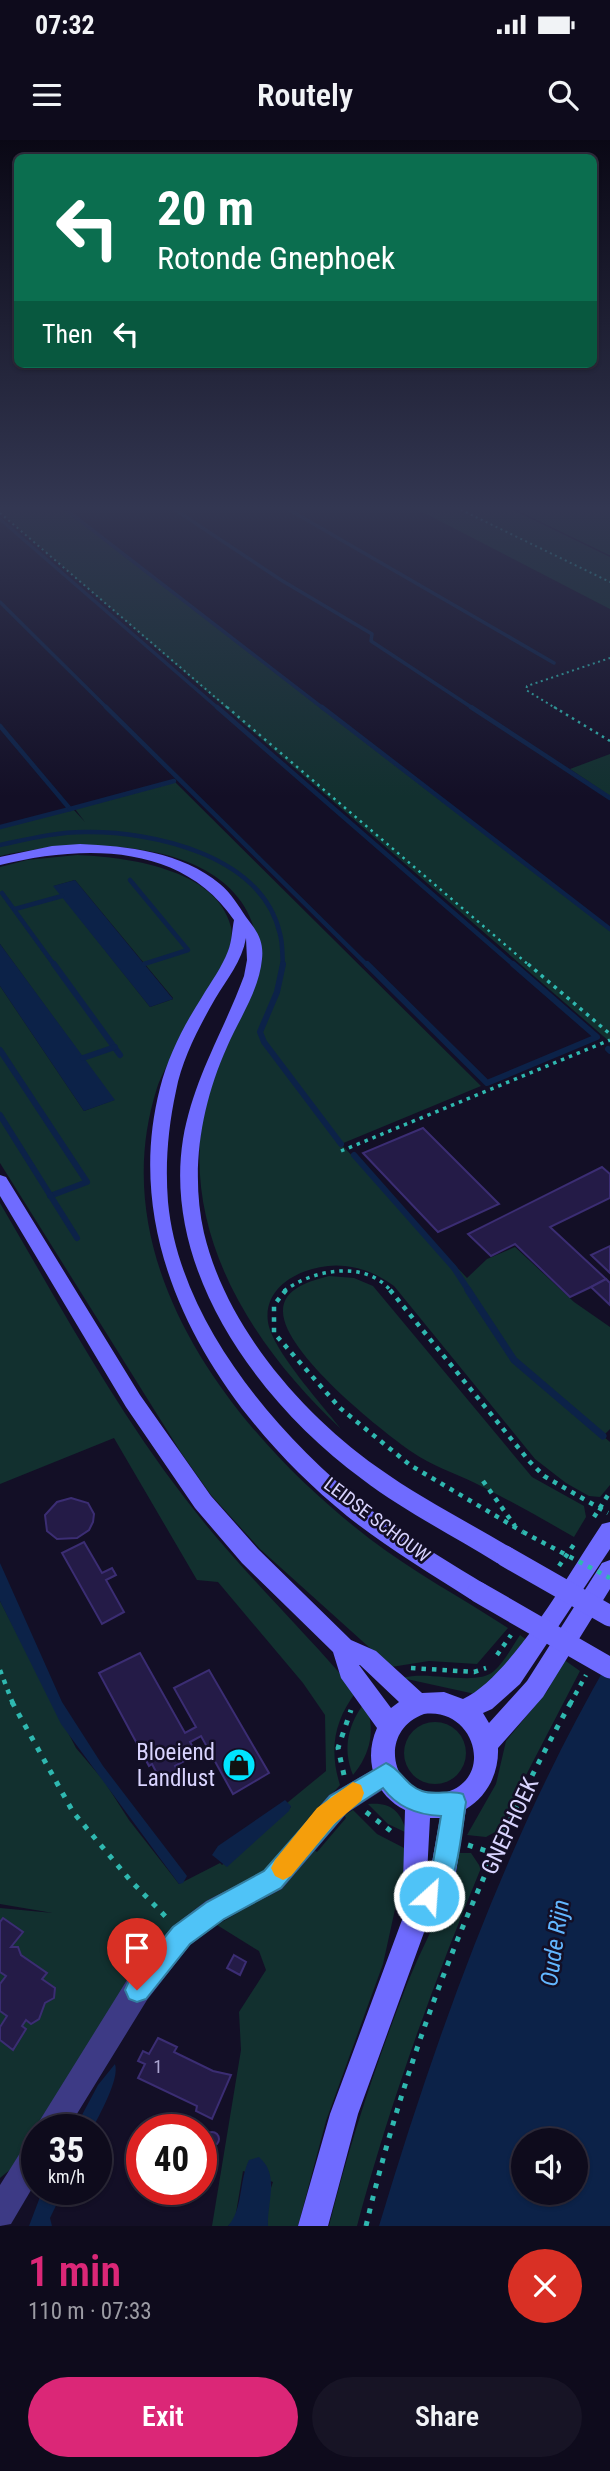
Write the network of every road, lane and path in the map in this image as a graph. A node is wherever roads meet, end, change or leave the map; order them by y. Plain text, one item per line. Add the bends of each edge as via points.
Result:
1 (105, 602) edge
2 (610, 658) edge
3 (610, 741) edge
4 (0, 861) edge
5 (242, 920) junction
6 (610, 1034) edge
7 (610, 1040) edge
8 (341, 1150) dead end
9 (0, 1181) edge
10 (484, 1482) dead end
11 (610, 1492) edge
12 (516, 1528) junction
13 (610, 1531) edge
14 (508, 1546) junction
15 (560, 1564) dead end
16 (610, 1570) edge
17 (552, 1576) dead end
18 (610, 1578) edge
19 (610, 1616) edge
20 (515, 1630) dead end
21 (343, 1647) junction
22 (600, 1668) edge
23 (0, 1670) edge
24 (389, 1676) junction
25 (366, 1692) junction
26 (419, 1705) junction
27 (460, 1712) junction
28 (389, 1725) junction
29 (486, 1743) junction
30 (386, 1774) junction
31 (353, 1793) junction
32 (418, 1802) junction
33 (454, 1802) junction
34 (415, 1920) junction
35 (181, 1936) junction
36 (60, 2114) edge
37 (21, 2178) edge
38 (0, 2213) edge
39 (313, 2226) edge
40 (366, 2226) edge

1 - 6 path
2 - 3 path via 526,690
4 - 5 street, LEIDSE SCHOUW via 74,850 152,857 209,882
5 - 14 street, LEIDSE SCHOUW via 253,941 250,976 206,1078 189,1169 189,1197 209,1277 259,1361 311,1421 369,1472
5 - 22 street, LEIDSE SCHOUW, bridge via 234,955 189,1033 168,1089 160,1134 156,1184 162,1226 175,1274 204,1336 276,1434 338,1496 395,1538
7 - 8 path
9 - 21 street via 169,1457 250,1556
10 - 12 path
11 - 12 path via 600,1509 544,1476 387,1286 372,1277 341,1270 307,1275 282,1293 274,1304 274,1333 340,1408 410,1465
12 - 14 path
12 - 18 path, bridge
13 - 27 street via 512,1676 494,1695
14 - 19 street, LEIDSE SCHOUW, bridge
15 - 17 path
16 - 29 street via 535,1689
20 - 24 path via 484,1670 424,1667
21 - 24 street via 368,1658
21 - 25 street via 349,1670
22 - 40 path, GNEPHOEK via 558,1726 454,1947 395,2115
23 - 35 path via 11,1700 73,1812
24 - 26 street
25 - 28 street
25 - 31 path via 346,1719 338,1748
26 - 27 street via 440,1704
26 - 28 street
27 - 29 street via 475,1724
28 - 30 street via 381,1748
29 - 33 street via 483,1777 469,1795
30 - 31 street
30 - 32 street via 399,1791
31 - 35 street via 326,1816 272,1880 215,1910
32 - 33 street
32 - 34 street
33 - 34 street via 443,1872
34 - 39 street via 344,2115
35 - 36 street via 137,1990
37 - 38 street

